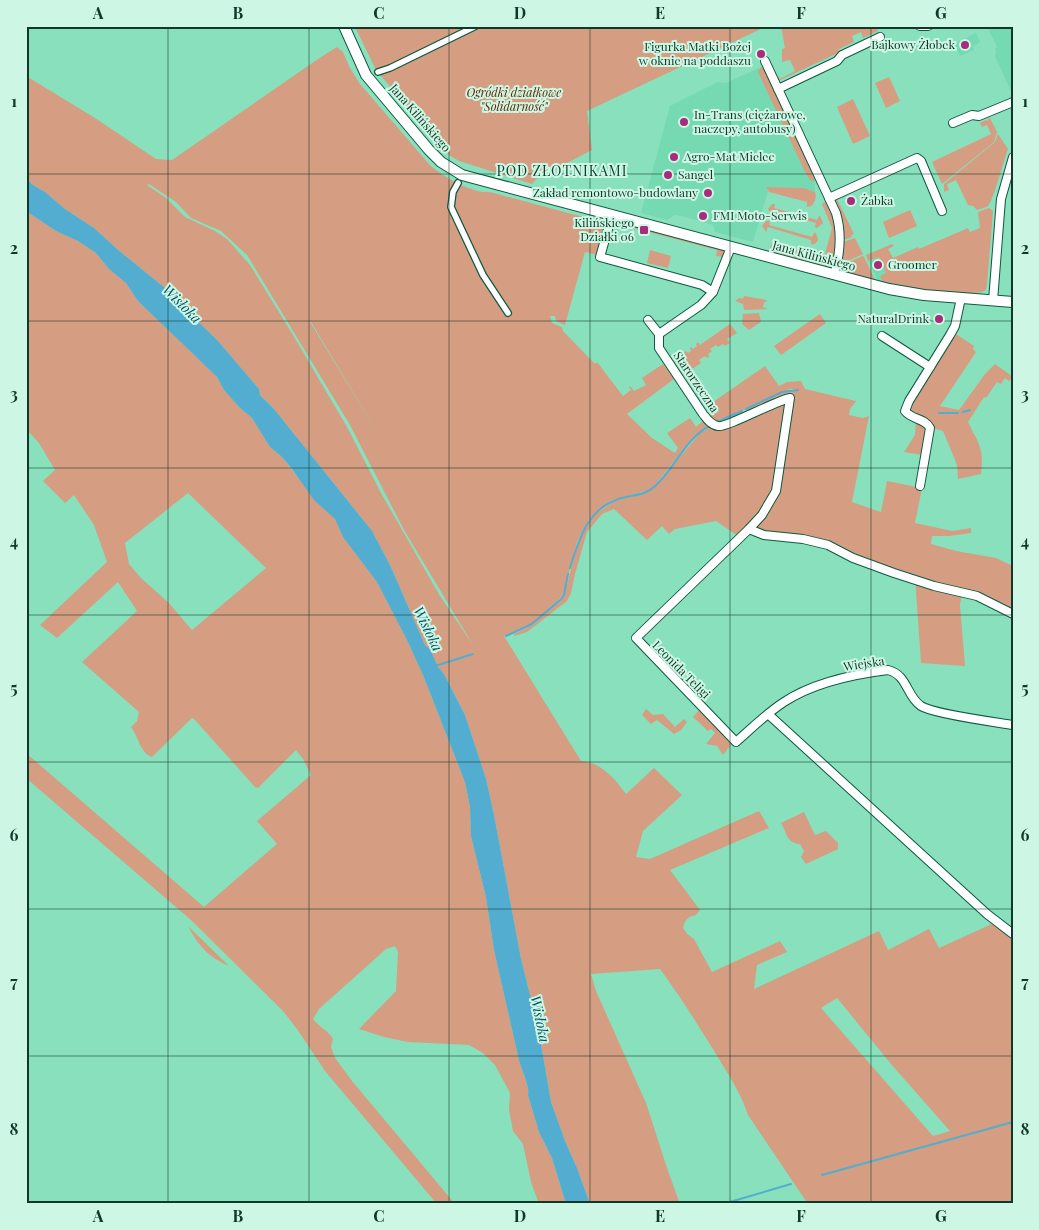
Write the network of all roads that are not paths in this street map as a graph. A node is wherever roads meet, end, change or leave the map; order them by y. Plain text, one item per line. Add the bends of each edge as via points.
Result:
1 (344, 26) edge
2 (476, 26) edge
3 (920, 26) edge
4 (928, 26) edge
5 (880, 37) dead end
6 (765, 61) dead end
7 (378, 72) dead end
8 (778, 90) junction
9 (1013, 102) edge
10 (953, 124) dead end
11 (1013, 157) edge
12 (458, 183) dead end
13 (829, 198) junction
14 (942, 211) dead end
15 (612, 215) junction
16 (731, 247) junction
17 (834, 275) junction
18 (714, 292) junction
19 (961, 298) junction
20 (993, 300) junction
21 (1013, 302) edge
22 (508, 313) dead end
23 (648, 320) dead end
24 (659, 334) junction
25 (882, 336) dead end
26 (930, 367) junction
27 (920, 486) dead end
28 (749, 529) junction
29 (1013, 614) edge
30 (768, 714) junction
31 (1013, 725) edge
32 (1013, 934) edge

1 - 15 street, Jana Kilińskiego via 366,74 429,150 450,168 475,179
2 - 7 street
3 - 4 street
5 - 8 street
6 - 8 street
8 - 13 street
9 - 10 street
11 - 20 street via 1001,199
12 - 22 street via 451,207 483,275
13 - 14 street via 917,158 922,161
13 - 17 street via 840,226
15 - 16 street, Jana Kilińskiego
15 - 18 street via 600,257 702,285
16 - 17 street, Jana Kilińskiego
16 - 18 street
17 - 19 street, Jana Kilińskiego via 907,293
18 - 24 street via 702,305
19 - 20 street, Jana Kilińskiego
19 - 26 street via 955,326
20 - 21 street, Jana Kilińskiego
23 - 24 street
24 - 28 street, Starorzeczna via 659,348 703,414 716,426 725,426 790,398 776,491
25 - 26 street
26 - 27 street via 905,411 930,428
28 - 29 street via 764,535 803,539 828,546 894,573 977,596
28 - 30 street, Leonida Teligi via 636,638 736,742
30 - 31 street, Wiejska via 786,700 819,686 859,674 888,670 901,676 912,696 923,707
30 - 32 street

